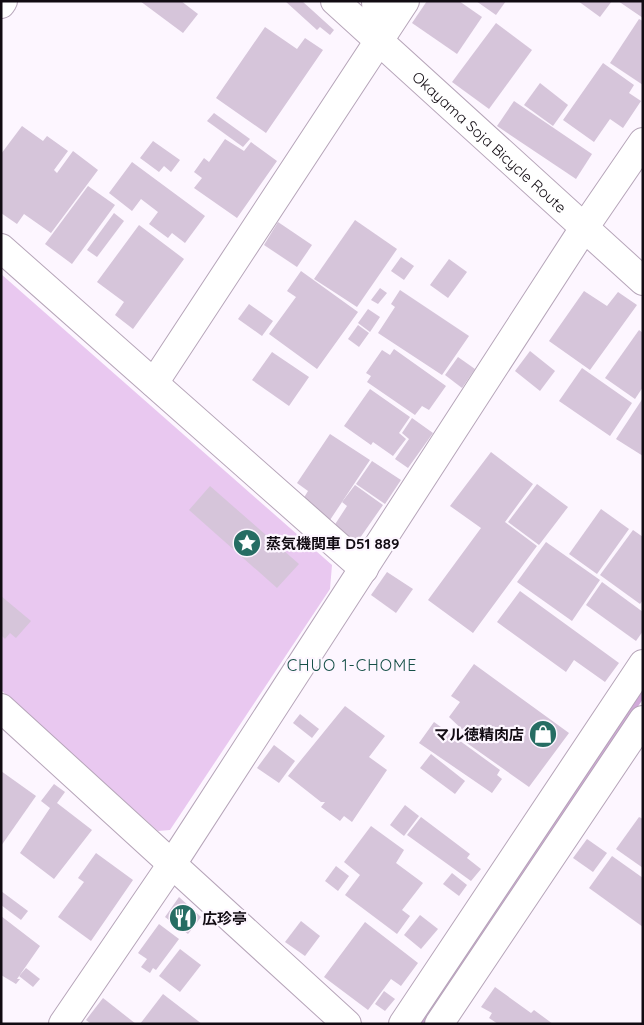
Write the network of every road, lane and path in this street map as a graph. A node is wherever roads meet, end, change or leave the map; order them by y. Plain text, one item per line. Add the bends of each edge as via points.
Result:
1 (335, 1) edge
2 (376, 1) edge
3 (405, 1) edge
4 (378, 41) junction
5 (643, 142) edge
6 (584, 228) junction
7 (1, 248) edge
8 (643, 282) edge
9 (154, 383) junction
10 (364, 569) junction
11 (643, 664) edge
12 (1, 708) edge
13 (643, 720) edge
14 (172, 864) junction
15 (63, 1024) edge
16 (347, 1024) edge
17 (403, 1024) edge
18 (439, 1024) edge

1 - 4 street, Okayama Soja Bicycle Route
2 - 4 street
3 - 4 street
4 - 6 street, Okayama Soja Bicycle Route
4 - 9 street
5 - 6 street
6 - 8 street, Okayama Soja Bicycle Route
6 - 10 street
7 - 9 street
9 - 10 street
10 - 14 street
11 - 17 street
12 - 14 street
13 - 18 street
14 - 15 street
14 - 16 street

